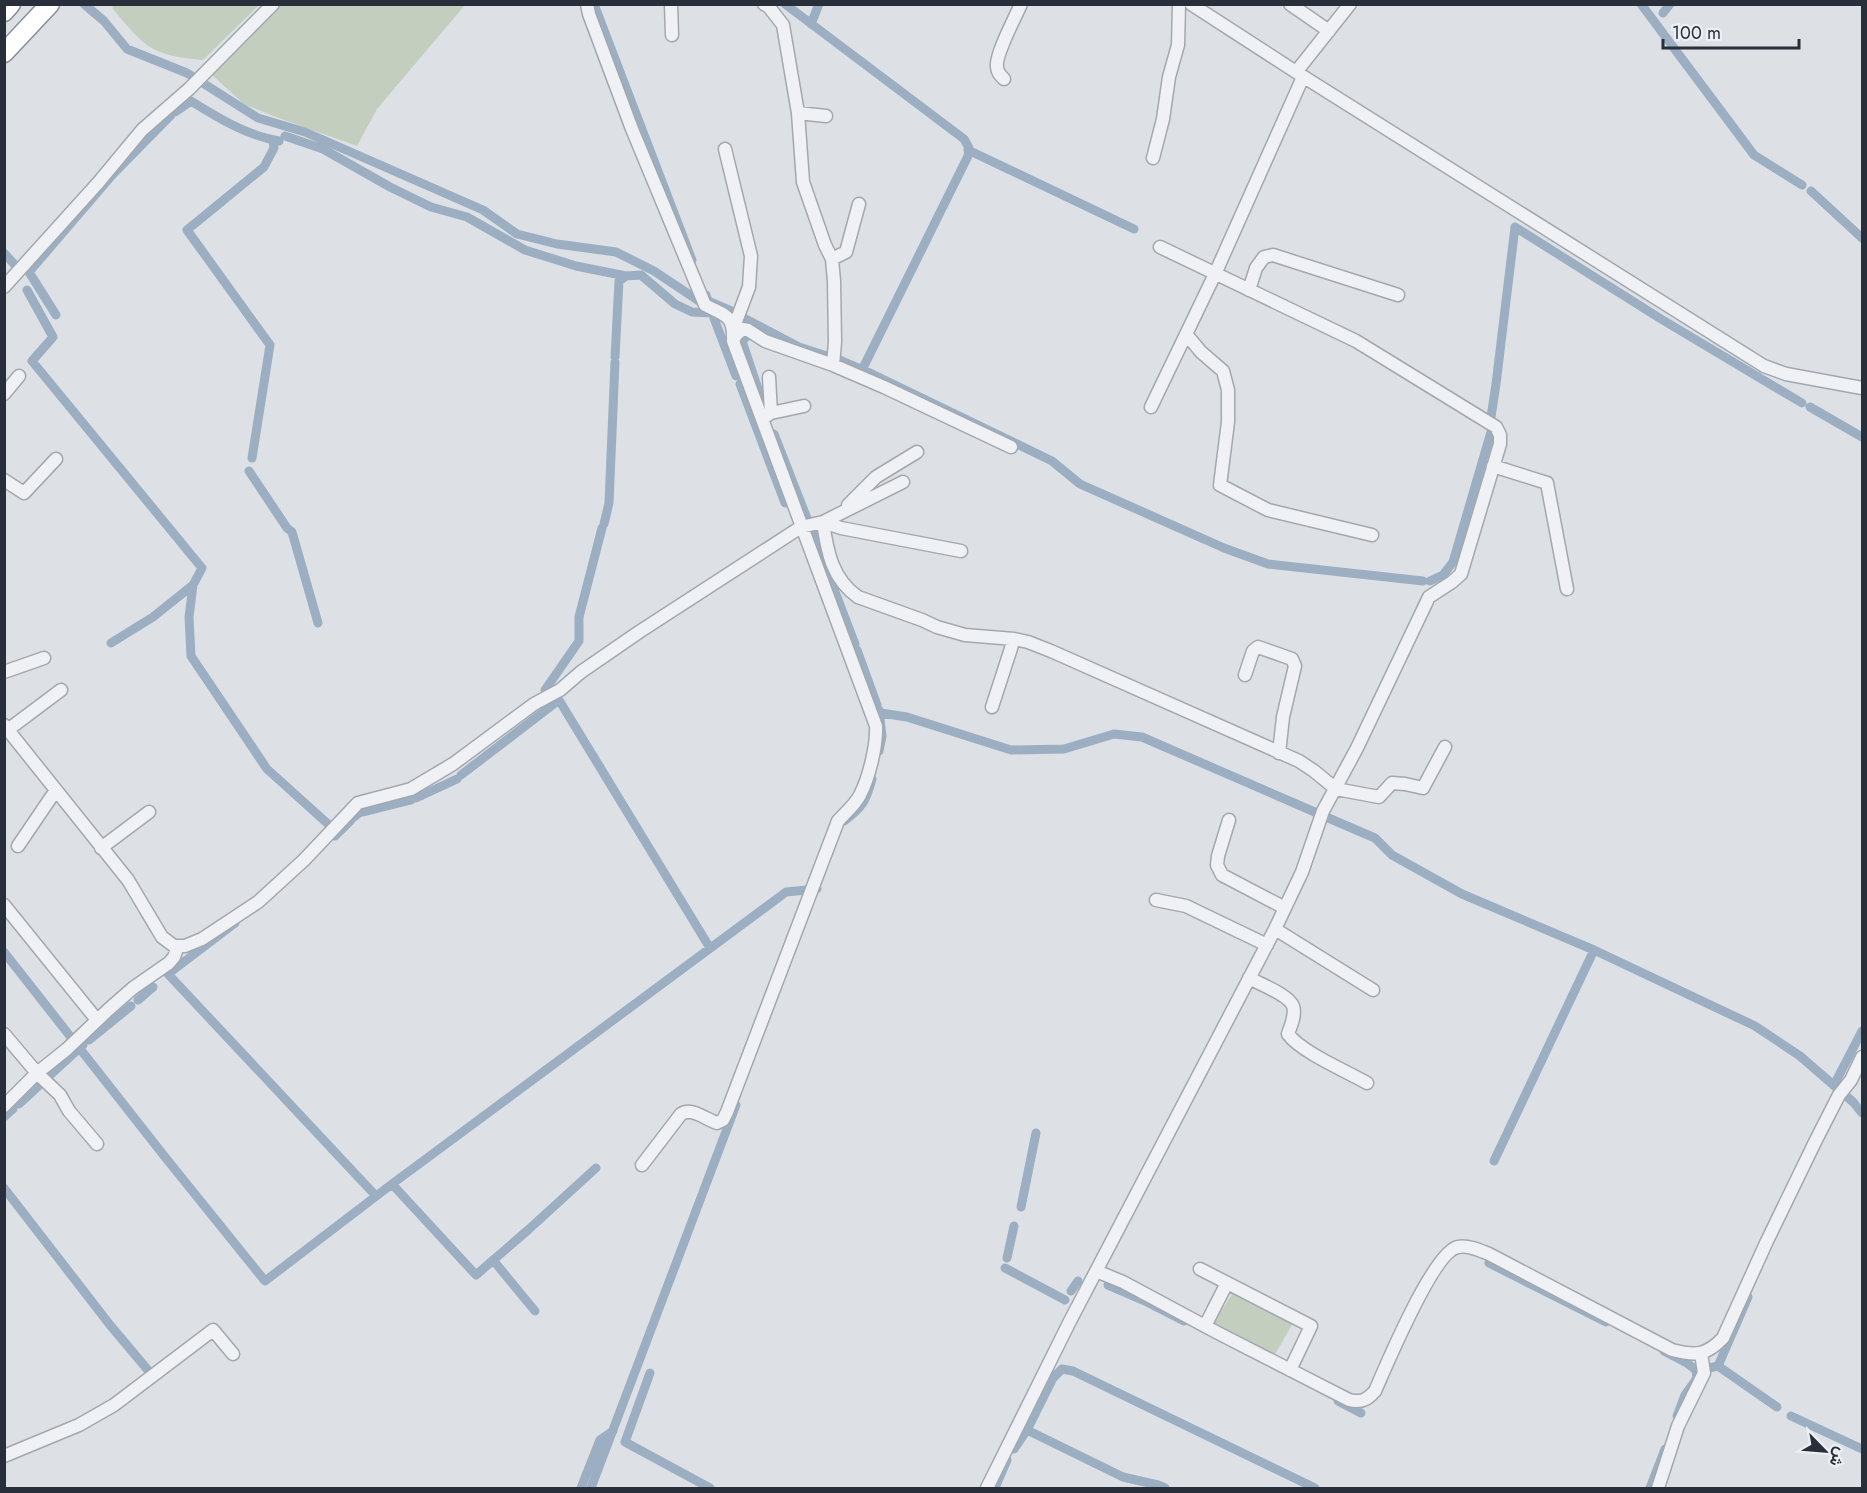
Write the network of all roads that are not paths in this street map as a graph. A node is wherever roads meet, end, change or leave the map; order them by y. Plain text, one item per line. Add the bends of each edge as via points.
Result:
1 (12, 4) edge
2 (50, 4) edge
3 (273, 4) edge
4 (587, 4) edge
5 (671, 4) edge
6 (764, 4) edge
7 (1021, 4) edge
8 (1179, 4) edge
9 (1191, 4) edge
10 (1290, 4) edge
11 (1350, 4) edge
12 (4, 12) edge
13 (1329, 31) junction
14 (672, 35) dead end
15 (4, 53) edge
16 (1299, 75) junction
17 (1004, 79) dead end
18 (798, 113) junction
19 (826, 116) dead end
20 (724, 149) dead end
21 (1153, 158) dead end
22 (859, 204) dead end
23 (1160, 247) dead end
24 (832, 259) junction
25 (1215, 274) junction
26 (4, 287) edge
27 (1250, 290) junction
28 (1398, 295) dead end
29 (734, 327) junction
30 (1186, 334) junction
31 (733, 341) junction
32 (833, 365) junction
33 (19, 376) dead end
34 (769, 377) dead end
35 (1863, 388) edge
36 (4, 394) edge
37 (804, 406) dead end
38 (1151, 406) dead end
39 (766, 416) junction
40 (1011, 447) dead end
41 (916, 452) dead end
42 (56, 459) dead end
43 (1493, 466) junction
44 (4, 480) edge
45 (903, 482) dead end
46 (841, 513) junction
47 (823, 522) junction
48 (801, 527) junction
49 (1372, 535) dead end
50 (961, 551) dead end
51 (1567, 589) dead end
52 (1014, 639) junction
53 (44, 657) dead end
54 (4, 672) edge
55 (1245, 675) dead end
56 (61, 690) dead end
57 (992, 707) dead end
58 (7, 727) edge
59 (1445, 747) dead end
60 (1279, 753) junction
61 (1335, 789) junction
62 (57, 790) junction
63 (149, 812) dead end
64 (1229, 820) dead end
65 (18, 846) dead end
66 (101, 848) junction
67 (1156, 900) dead end
68 (4, 905) edge
69 (1285, 908) junction
70 (1275, 929) junction
71 (1267, 945) junction
72 (178, 946) junction
73 (1249, 978) junction
74 (1373, 990) dead end
75 (97, 1020) junction
76 (4, 1034) edge
77 (1863, 1058) edge
78 (37, 1073) junction
79 (1367, 1083) dead end
80 (4, 1106) edge
81 (97, 1144) dead end
82 (642, 1165) dead end
83 (1200, 1269) dead end
84 (1096, 1271) junction
85 (1227, 1283) junction
86 (1205, 1326) junction
87 (1701, 1353) junction
88 (233, 1354) dead end
89 (1290, 1370) junction
90 (4, 1456) edge
91 (987, 1488) edge
92 (1658, 1488) edge

1 - 12 highway
2 - 15 highway
3 - 26 street via 189,89 142,130
4 - 29 street via 632,129 705,305 727,317
5 - 14 street
6 - 18 street via 783,25
7 - 17 street via 998,56 996,66
8 - 21 street via 1178,45
9 - 16 street
10 - 13 street
11 - 13 street
13 - 16 street
16 - 25 street
16 - 35 street via 1764,366 1786,374
18 - 19 street
18 - 24 street via 803,182
20 - 29 street via 752,256 749,287
22 - 24 street via 846,252
23 - 25 street
24 - 32 street
25 - 27 street
25 - 30 street
27 - 28 street via 1256,268 1264,257 1273,255
27 - 43 street via 1356,340 1496,427 1500,444
29 - 31 street
30 - 38 street
30 - 49 street via 1222,371 1228,390 1221,485 1268,510
31 - 32 street via 743,329 748,330 765,341
31 - 39 street
32 - 40 street
33 - 36 street
34 - 39 street
37 - 39 street
39 - 48 street
41 - 46 street via 876,477
42 - 44 street via 24,493
43 - 51 street via 1547,483
43 - 61 street via 1461,574 1429,597
45 - 46 street
46 - 47 street
47 - 48 street
47 - 50 street
47 - 52 street via 836,576 858,597 965,635
48 - 72 street via 639,632 453,764 411,789 358,802 258,902 202,939
48 - 82 street via 872,711 877,738 864,786 859,798 838,821 723,1120 717,1123 685,1111
52 - 57 street
52 - 60 street via 1051,651
53 - 54 street
55 - 60 street via 1258,647 1292,660 1295,666
56 - 58 street
58 - 62 street
59 - 61 street via 1423,788 1392,783 1379,797
60 - 61 street via 1299,761
61 - 69 street
62 - 65 street
62 - 66 street
63 - 66 street
64 - 69 street via 1218,856 1222,876
66 - 72 street via 128,880 162,937
67 - 71 street via 1186,906
68 - 75 street
69 - 70 street
70 - 71 street
70 - 74 street
71 - 73 street
72 - 75 street via 169,963
73 - 79 street via 1293,1005 1294,1017 1288,1034 1292,1039
73 - 84 street
75 - 78 street via 68,1050
76 - 78 street
77 - 87 street via 1816,1140 1723,1338
78 - 80 street
78 - 81 street via 60,1095
83 - 85 street
84 - 86 street
84 - 91 street
85 - 86 street
85 - 89 street via 1311,1326
86 - 89 street
87 - 89 street via 1672,1350 1489,1254 1471,1247 1456,1247 1445,1254 1432,1273 1368,1399 1349,1400
87 - 92 street via 1704,1372 1678,1426
88 - 90 street via 213,1330 114,1405 80,1425

